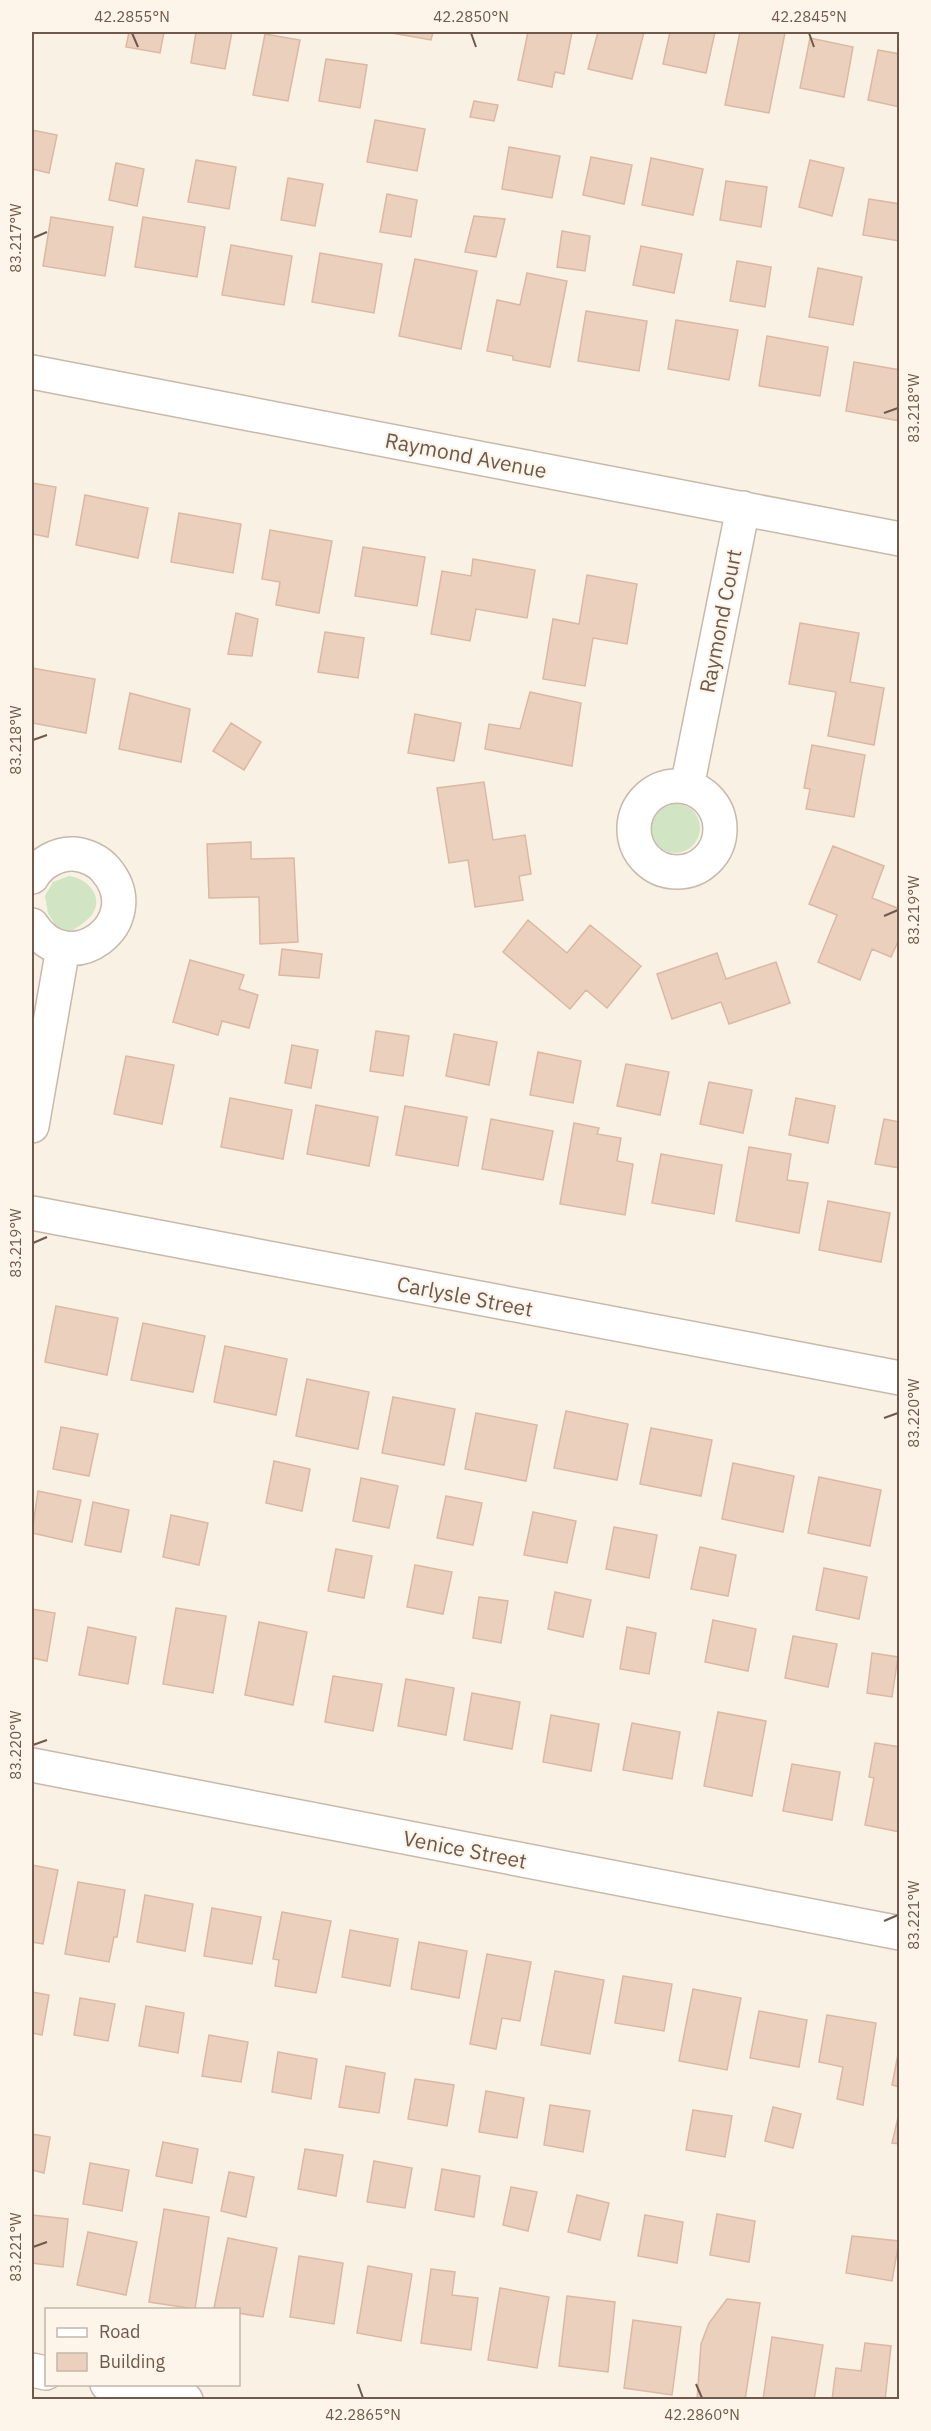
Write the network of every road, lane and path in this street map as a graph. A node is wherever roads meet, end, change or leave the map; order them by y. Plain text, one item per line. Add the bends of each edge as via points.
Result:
1 (32, 372) edge
2 (743, 508) junction
3 (900, 539) edge
4 (687, 787) dead end
5 (32, 877) edge
6 (32, 925) edge
7 (63, 948) junction
8 (32, 1126) edge
9 (32, 1213) edge
10 (900, 1378) edge
11 (32, 1765) edge
12 (900, 1933) edge
13 (112, 2386) edge
14 (186, 2400) edge

1 - 2 street, Raymond Avenue
2 - 3 street, Raymond Avenue
2 - 4 street, Raymond Court
5 - 7 street via 44,863 74,854 103,866 112,877 119,907 114,922 93,944
6 - 7 street via 48,942
7 - 8 street
9 - 10 street, Carlysle Street
11 - 12 street, Venice Street
13 - 14 street

